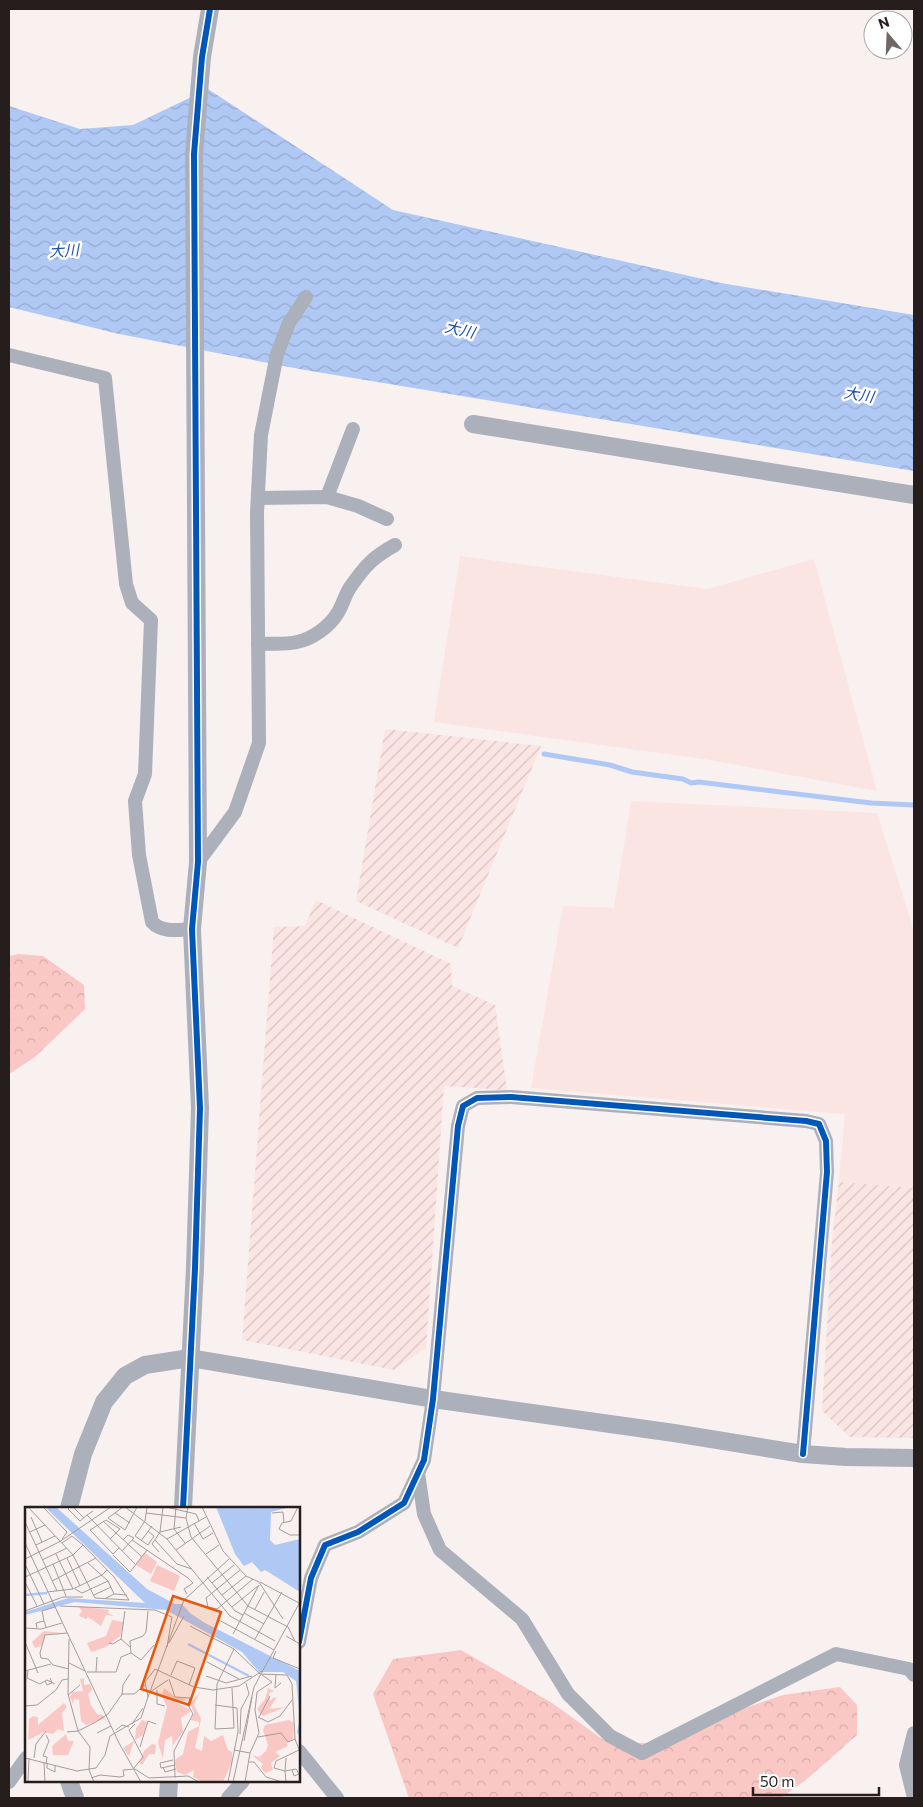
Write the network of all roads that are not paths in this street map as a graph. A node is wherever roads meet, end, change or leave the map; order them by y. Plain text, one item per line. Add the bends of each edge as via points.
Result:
1 (210, 9) edge
2 (306, 297) dead end
3 (9, 355) edge
4 (473, 424) dead end
5 (353, 429) dead end
6 (914, 496) edge
7 (327, 497) junction
8 (258, 498) junction
9 (387, 519) dead end
10 (395, 545) dead end
11 (258, 644) junction
12 (198, 862) junction
13 (192, 930) junction
14 (190, 1358) junction
15 (434, 1399) junction
16 (803, 1454) junction
17 (914, 1458) edge
18 (418, 1473) junction
19 (69, 1507) edge
20 (183, 1507) edge
21 (300, 1637) edge
22 (914, 1675) edge
23 (914, 1733) edge
24 (300, 1752) edge
25 (25, 1759) edge
26 (9, 1782) edge
27 (69, 1782) edge
28 (169, 1782) edge
29 (242, 1782) edge
30 (75, 1798) edge
31 (168, 1798) edge
32 (228, 1798) edge
33 (337, 1798) edge
34 (914, 1798) edge

1 - 12 street via 202,57 194,154
2 - 8 street via 289,323 276,354 261,435
3 - 13 street via 105,378 126,584 132,602 151,620 145,774 136,801 139,855 152,922 156,927 167,930
4 - 6 street
5 - 7 street
7 - 8 street
7 - 9 street
8 - 11 street
10 - 11 street via 368,564 349,588 337,615 312,637 296,642
11 - 12 street via 259,743 235,812
12 - 13 street
13 - 14 street via 200,1108
14 - 15 street
14 - 19 street via 145,1365 125,1376 104,1402 83,1454
14 - 20 street
15 - 16 street
15 - 16 street via 458,1126 463,1106 477,1098 510,1097 806,1121 820,1124 826,1140 827,1172
15 - 18 street via 424,1460
16 - 17 street
18 - 21 street via 404,1503 358,1532 325,1546 311,1578
18 - 22 street via 424,1514 440,1550 522,1620 568,1694 610,1736 642,1753 836,1654 909,1669
23 - 34 street via 906,1765
24 - 33 street
25 - 26 street
27 - 30 street
28 - 31 street
29 - 32 street

